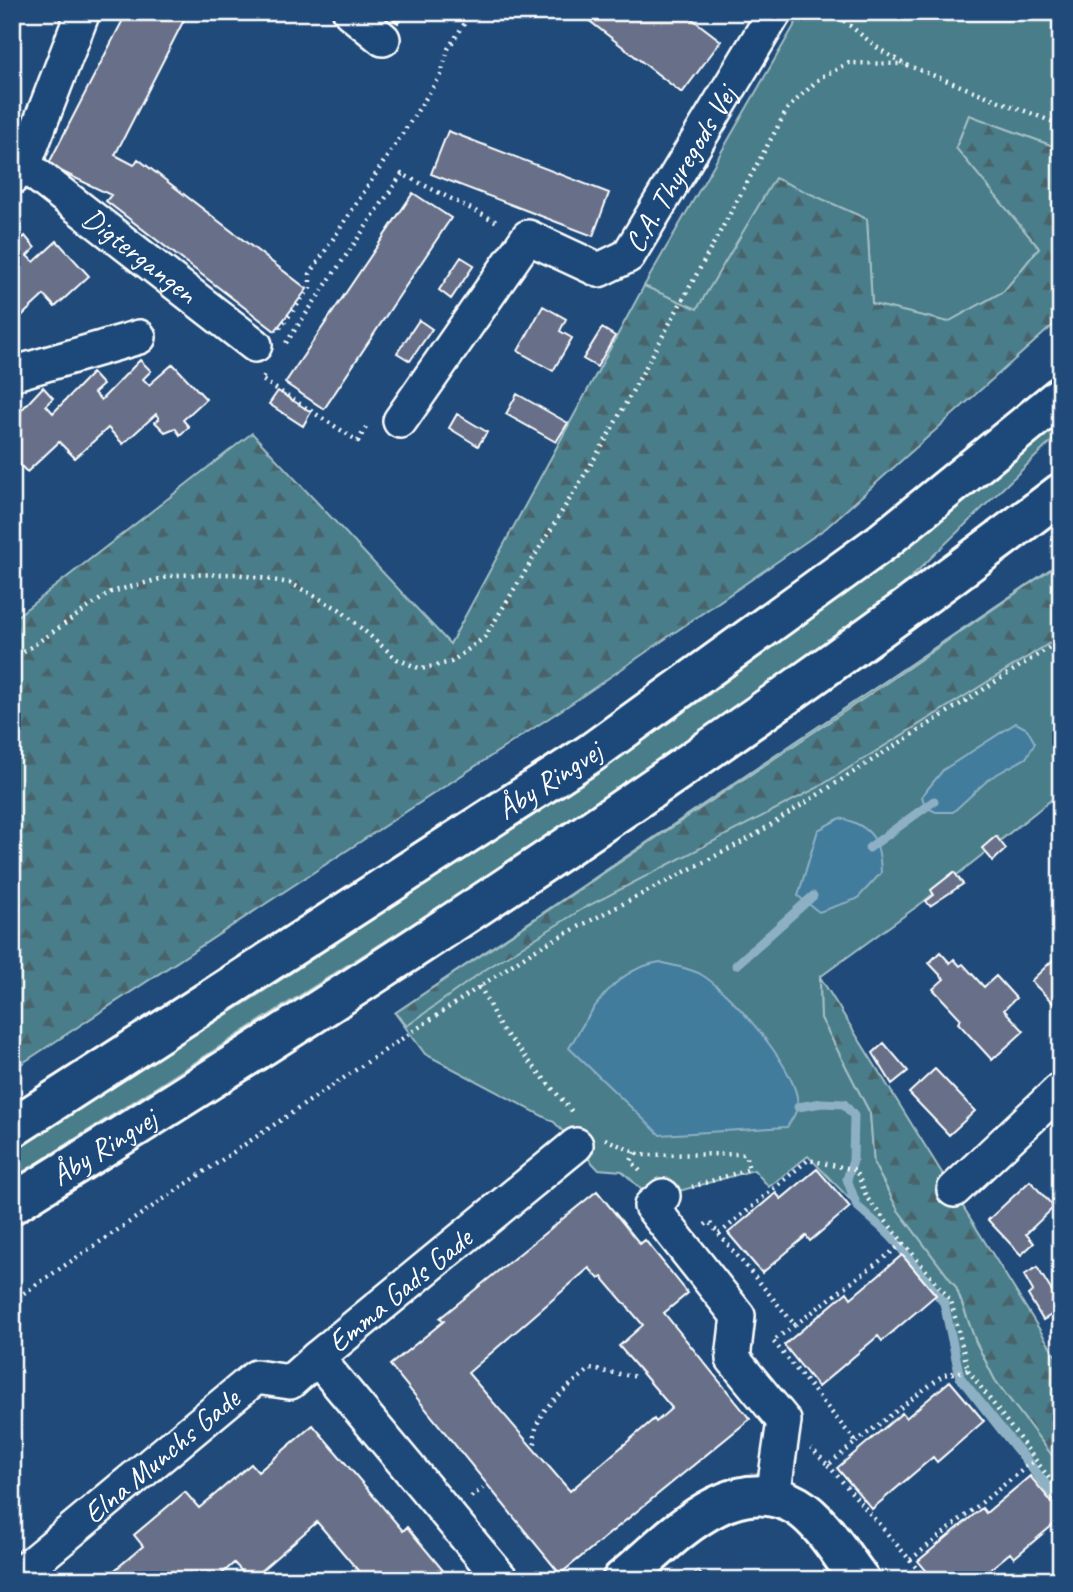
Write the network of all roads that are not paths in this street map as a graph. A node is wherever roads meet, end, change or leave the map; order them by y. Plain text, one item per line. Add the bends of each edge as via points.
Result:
1 (83, 12) edge
2 (350, 12) edge
3 (775, 12) edge
4 (383, 38) dead end
5 (18, 172) edge
6 (139, 337) dead end
7 (270, 352) road end
8 (12, 374) edge
9 (1061, 396) edge
10 (400, 421) road end
11 (1061, 493) edge
12 (1061, 1089) edge
13 (12, 1128) edge
14 (587, 1135) road end
15 (954, 1190) dead end
16 (663, 1196) road end
17 (12, 1204) edge
18 (317, 1358) junction
19 (773, 1496) junction
20 (12, 1580) edge
21 (502, 1580) edge
22 (622, 1580) edge
23 (860, 1580) edge

1 - 5 street, Digtergangen
2 - 4 street
3 - 10 street, C.A. Thyregods Vej via 628,256 599,270 528,237
5 - 7 street, Digtergangen
6 - 8 street
9 - 13 main road, Åby Ringvej via 882,541 591,753
11 - 17 main road, Åby Ringvej via 920,601 626,808 448,927
12 - 15 street
14 - 18 street, Emma Gads Gade
16 - 19 street via 651,1206 738,1316 733,1359 784,1421
18 - 20 street, Elna Munchs Gade via 290,1382 256,1377
18 - 21 street, Emma Gads Gade
19 - 22 main road via 738,1496 709,1509
19 - 23 main road via 799,1507

